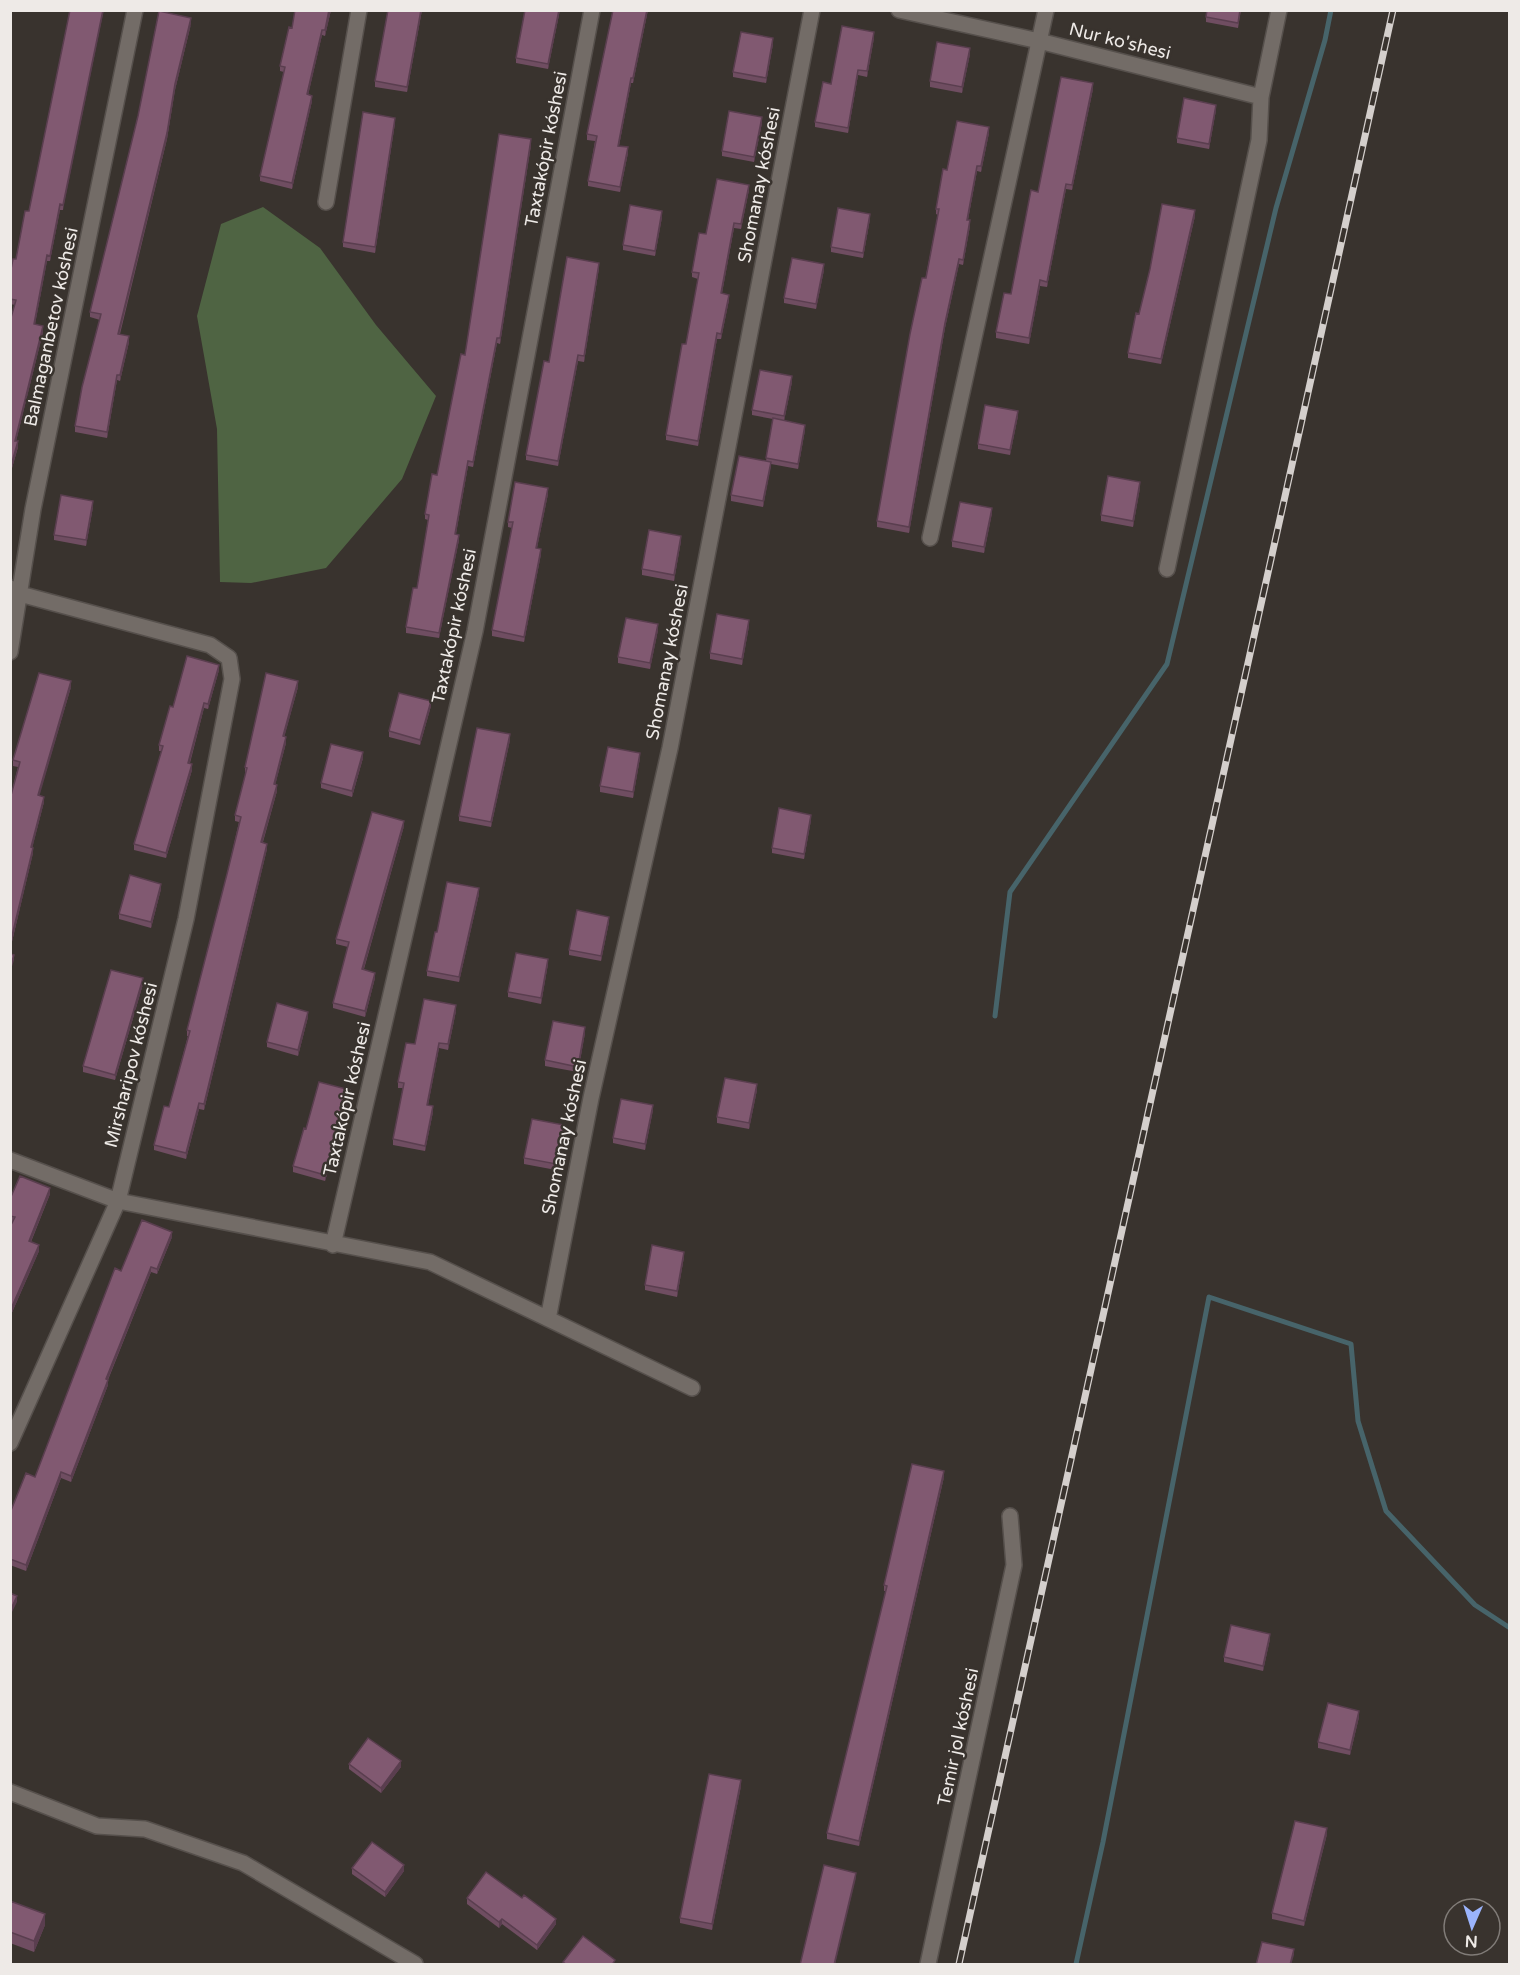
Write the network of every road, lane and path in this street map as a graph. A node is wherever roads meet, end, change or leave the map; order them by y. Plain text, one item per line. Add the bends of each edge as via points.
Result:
1 (135, 10) edge
2 (359, 10) edge
3 (592, 10) edge
4 (812, 10) edge
5 (899, 10) edge
6 (1046, 10) edge
7 (1279, 10) edge
8 (1039, 41) junction
9 (1261, 97) junction
10 (327, 202) dead end
11 (930, 538) dead end
12 (1167, 569) dead end
13 (15, 591) edge
14 (10, 652) edge
15 (10, 1160) edge
16 (118, 1201) junction
17 (333, 1245) junction
18 (548, 1319) junction
19 (692, 1388) dead end
20 (10, 1443) edge
21 (1010, 1516) dead end
22 (10, 1792) edge
23 (415, 1965) edge
24 (928, 1965) edge

1 - 13 street, Balmaganbetov kóshesi
2 - 10 street
3 - 17 street, Taxtakópir kóshesi via 475,632
4 - 18 street, Shomanay kóshesi via 670,748 591,1098
5 - 8 street, Nur ko'shesi
6 - 8 street
7 - 9 street
8 - 9 street, Nur ko'shesi
8 - 11 street
9 - 12 street via 1259,140
13 - 14 street, Balmaganbetov kóshesi
13 - 16 street, Mirsharipov kóshesi via 210,645 229,658 232,679 186,918
15 - 16 street
16 - 17 street
16 - 20 street, Mirsharipov kóshesi
17 - 18 street via 430,1262
18 - 19 street
21 - 24 street, Temir jol kóshesi via 1014,1565
22 - 23 street via 97,1826 145,1829 243,1863

